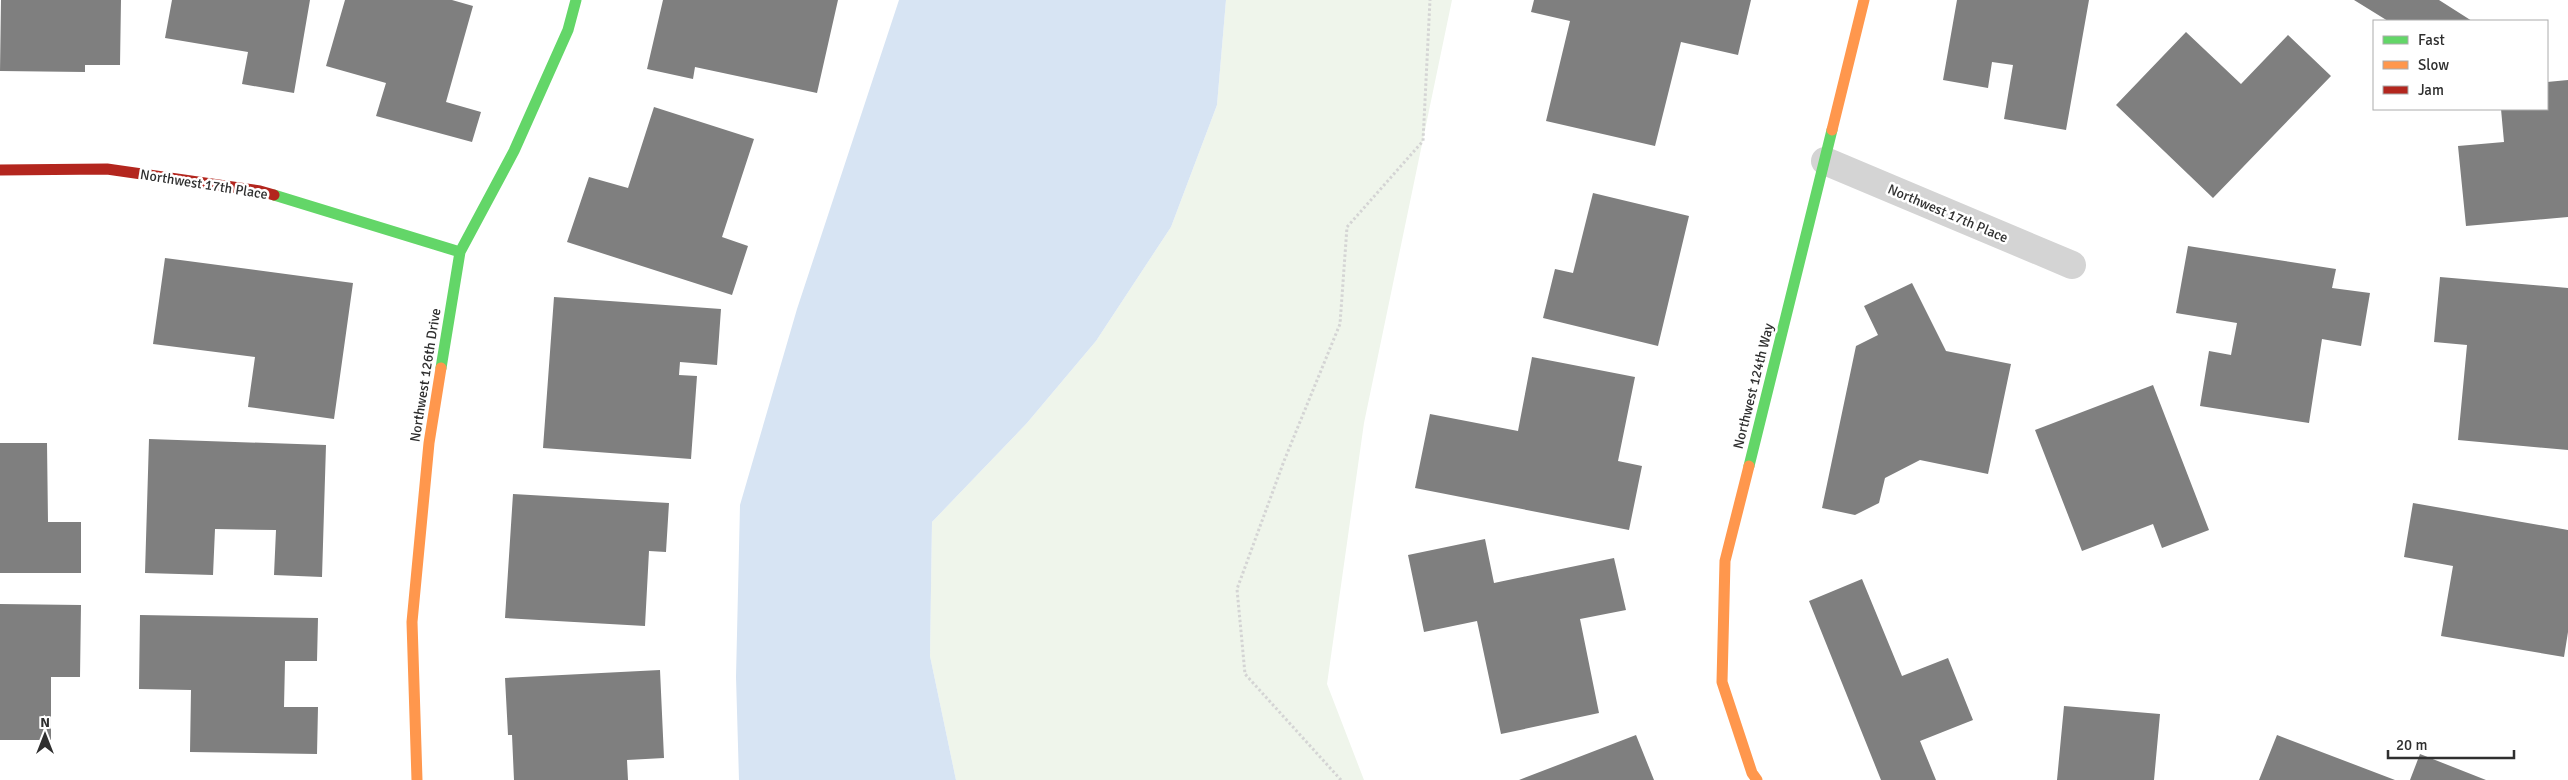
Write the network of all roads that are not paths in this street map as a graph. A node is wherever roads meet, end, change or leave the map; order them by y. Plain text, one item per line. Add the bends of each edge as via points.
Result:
1 (576, 0) edge
2 (1864, 0) edge
3 (1825, 161) junction
4 (0, 170) edge
5 (460, 252) junction
6 (2072, 265) dead end
7 (417, 780) edge
8 (1757, 780) edge

1 - 5 street, Northwest 126th Drive via 568,30 514,151
2 - 3 street, Northwest 124th Way
3 - 6 street, Northwest 17th Place
3 - 8 street, Northwest 124th Way via 1725,561 1722,682
4 - 5 street, Northwest 17th Place via 108,169 260,191
5 - 7 street, Northwest 126th Drive via 429,443 412,622

